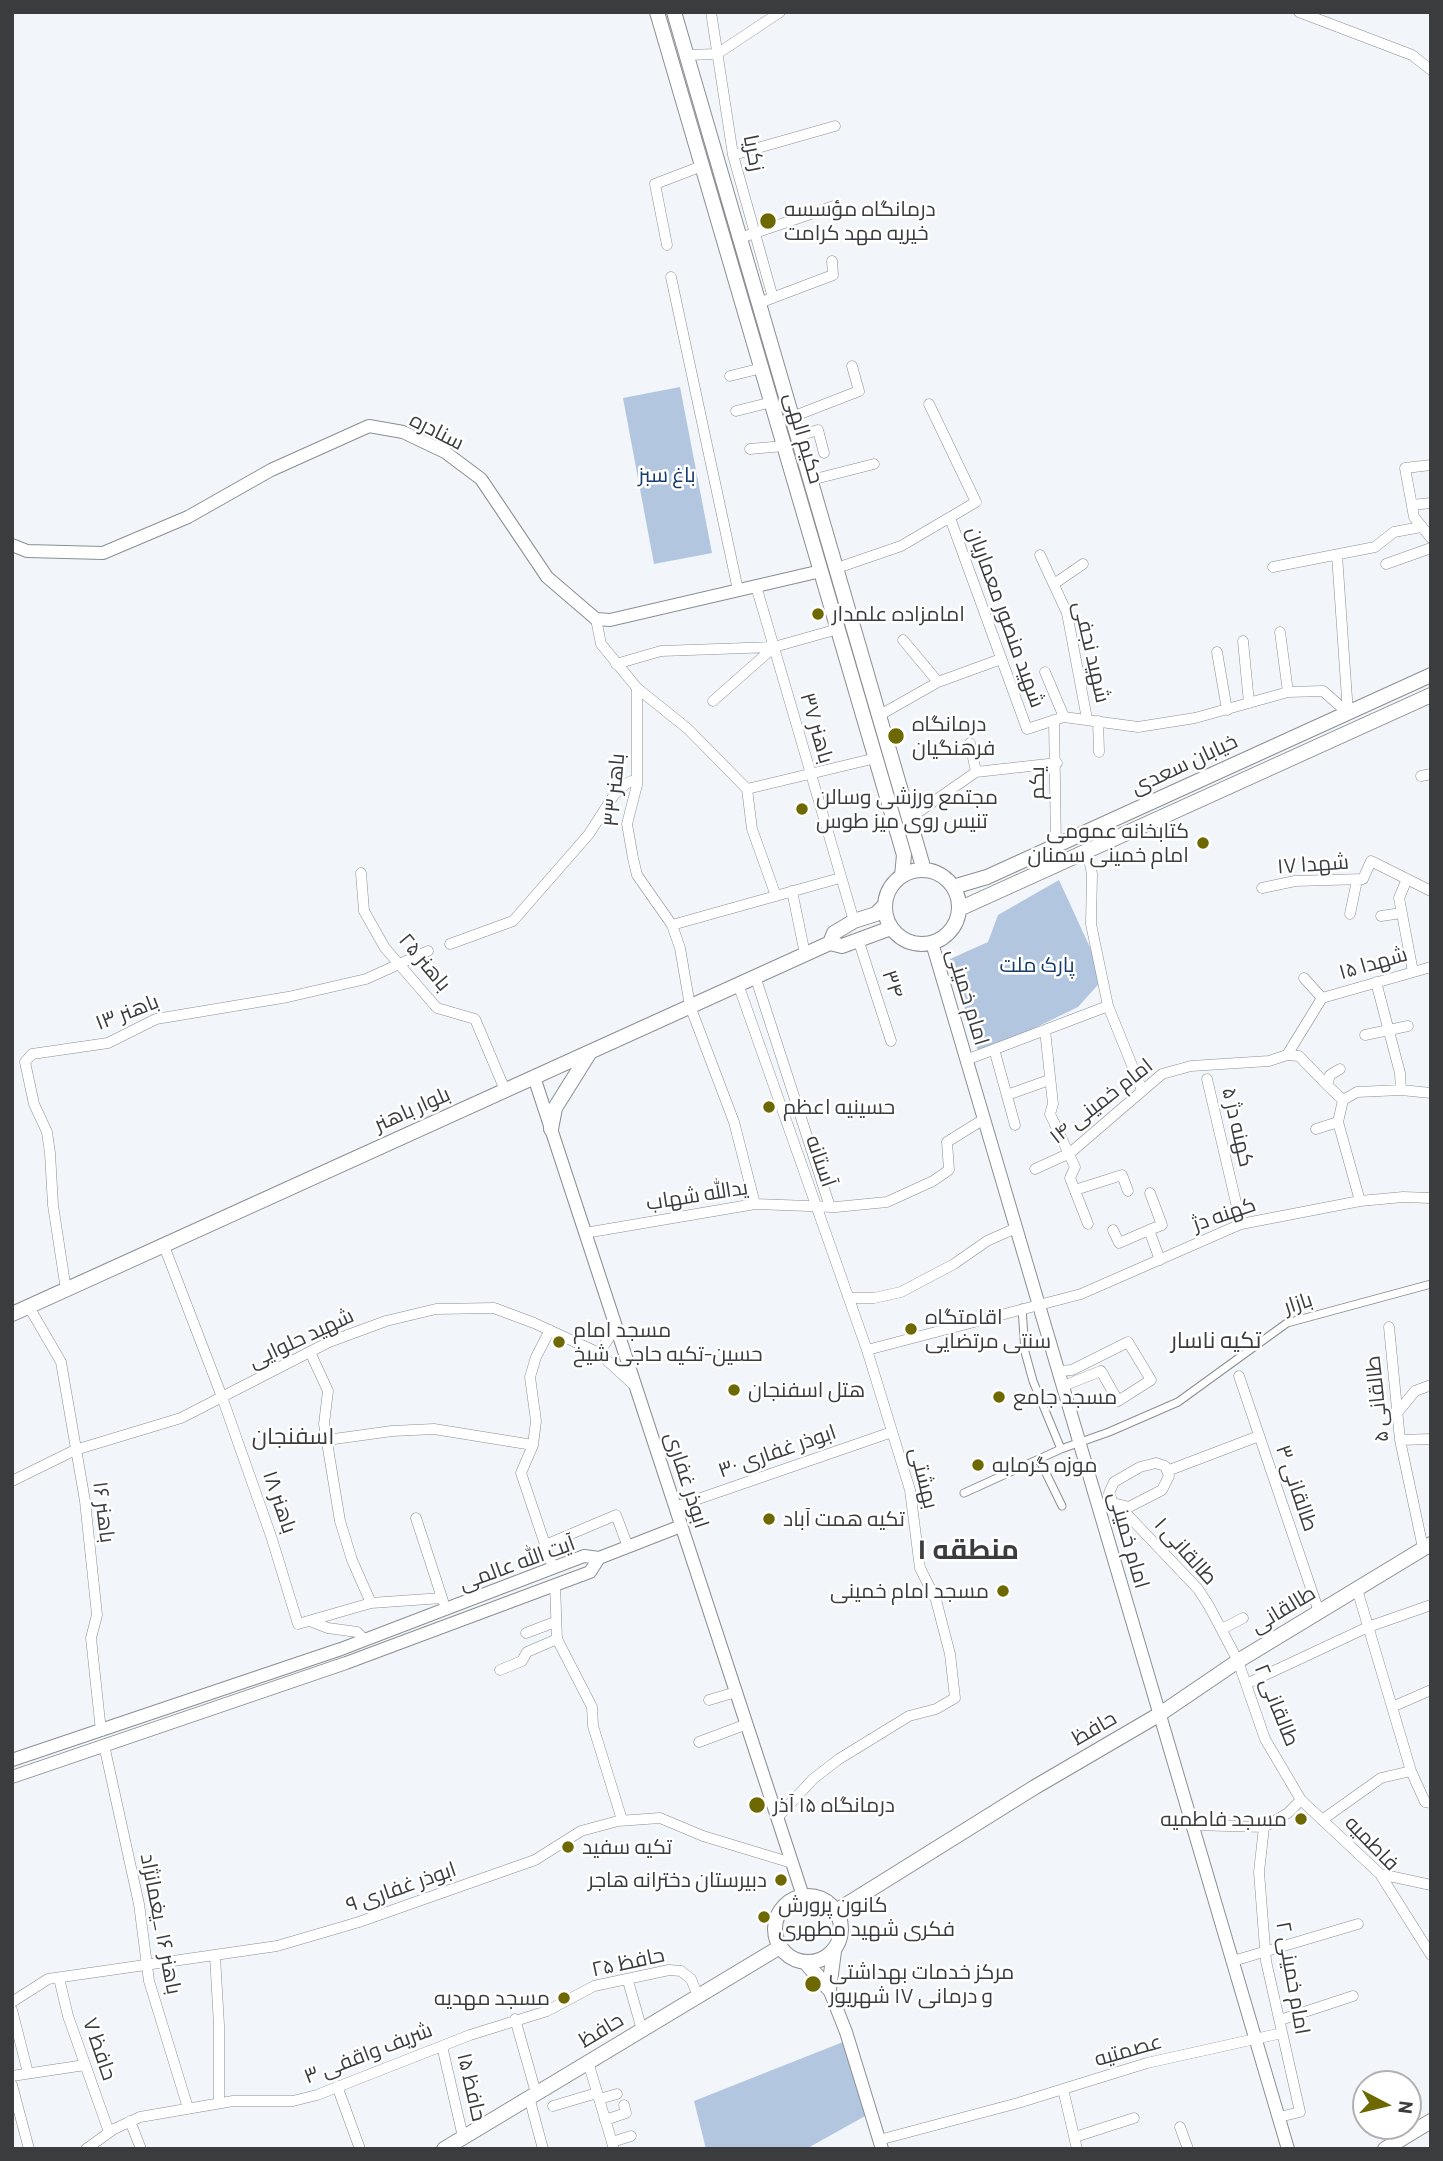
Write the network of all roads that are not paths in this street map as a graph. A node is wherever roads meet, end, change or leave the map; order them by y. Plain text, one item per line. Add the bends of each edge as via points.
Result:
1 (657, 12) edge
2 (674, 12) edge
3 (711, 12) edge
4 (780, 12) edge
5 (1299, 12) edge
6 (717, 54) junction
7 (686, 55) junction
8 (1431, 70) edge
9 (835, 126) dead end
10 (733, 155) junction
11 (702, 166) junction
12 (837, 205) dead end
13 (747, 236) junction
14 (725, 244) junction
15 (667, 246) dead end
16 (832, 261) dead end
17 (671, 277) dead end
18 (766, 300) junction
19 (852, 366) dead end
20 (762, 368) junction
21 (730, 376) dead end
22 (772, 402) junction
23 (929, 404) dead end
24 (736, 411) dead end
25 (792, 417) junction
26 (798, 436) junction
27 (784, 446) junction
28 (750, 449) dead end
29 (824, 453) dead end
30 (874, 464) dead end
31 (1431, 465) edge
32 (811, 480) junction
33 (1431, 503) edge
34 (1412, 506) junction
35 (950, 518) junction
36 (1421, 527) junction
37 (1431, 538) edge
38 (12, 544) edge
39 (1431, 548) edge
40 (1040, 555) dead end
41 (1337, 555) junction
42 (1083, 564) dead end
43 (1386, 564) dead end
44 (837, 568) junction
45 (1273, 568) dead end
46 (821, 571) junction
47 (1054, 584) junction
48 (756, 586) junction
49 (738, 590) junction
50 (596, 619) junction
51 (838, 629) junction
52 (1280, 632) dead end
53 (903, 640) dead end
54 (1243, 641) dead end
55 (774, 648) junction
56 (1217, 652) dead end
57 (1001, 659) junction
58 (616, 664) junction
59 (1045, 671) dead end
60 (1431, 675) edge
61 (938, 682) junction
62 (637, 688) junction
63 (1288, 692) junction
64 (1431, 695) edge
65 (713, 701) dead end
66 (1249, 703) junction
67 (1227, 709) junction
68 (1348, 713) junction
69 (880, 715) junction
70 (1059, 718) junction
71 (1087, 719) junction
72 (1098, 721) junction
73 (970, 743) dead end
74 (1099, 752) dead end
75 (876, 758) junction
76 (1056, 763) junction
77 (976, 772) junction
78 (810, 775) junction
79 (637, 779) junction
80 (747, 789) junction
81 (910, 818) junction
82 (1056, 846) junction
83 (920, 850) junction
84 (1087, 850) junction
85 (904, 855) junction
86 (1032, 857) junction
87 (924, 870) junction
88 (1040, 872) junction
89 (361, 873) dead end
90 (902, 876) junction
91 (840, 878) junction
92 (1407, 879) junction
93 (1357, 880) junction
94 (953, 887) junction
95 (1262, 888) dead end
96 (792, 891) junction
97 (1431, 891) edge
98 (776, 896) junction
99 (885, 905) junction
100 (959, 909) junction
101 (1402, 913) junction
102 (1350, 914) dead end
103 (1381, 916) dead end
104 (854, 921) junction
105 (672, 925) junction
106 (891, 928) junction
107 (858, 939) junction
108 (830, 943) junction
109 (932, 943) junction
110 (450, 944) dead end
111 (428, 951) dead end
112 (805, 954) junction
113 (397, 963) junction
114 (1431, 967) edge
115 (1413, 972) junction
116 (755, 976) junction
117 (1304, 978) dead end
118 (1376, 982) junction
119 (738, 984) junction
120 (1322, 998) junction
121 (690, 1006) junction
122 (1108, 1006) junction
123 (1408, 1026) dead end
124 (1045, 1030) junction
125 (1389, 1031) junction
126 (1366, 1035) dead end
127 (891, 1041) dead end
128 (994, 1049) junction
129 (590, 1052) junction
130 (1287, 1055) junction
131 (967, 1060) junction
132 (1340, 1069) dead end
133 (534, 1077) junction
134 (1207, 1079) dead end
135 (1049, 1080) junction
136 (1327, 1085) junction
137 (505, 1090) junction
138 (1142, 1090) junction
139 (1401, 1090) junction
140 (1431, 1093) edge
141 (1007, 1095) junction
142 (1343, 1100) junction
143 (984, 1119) junction
144 (1338, 1122) junction
145 (1015, 1125) dead end
146 (551, 1129) junction
147 (1316, 1129) dead end
148 (1070, 1153) junction
149 (1035, 1169) dead end
150 (1075, 1190) junction
151 (1128, 1191) dead end
152 (1150, 1193) dead end
153 (1431, 1198) edge
154 (1360, 1202) junction
155 (755, 1204) junction
156 (816, 1206) junction
157 (830, 1206) junction
158 (1088, 1224) dead end
159 (1241, 1224) junction
160 (1016, 1228) junction
161 (1114, 1230) dead end
162 (1149, 1230) junction
163 (585, 1233) junction
164 (164, 1246) junction
165 (1160, 1260) junction
166 (1431, 1284) edge
167 (66, 1290) junction
168 (849, 1298) junction
169 (1038, 1304) junction
170 (29, 1307) junction
171 (1022, 1308) junction
172 (12, 1314) edge
173 (616, 1327) junction
174 (1389, 1327) dead end
175 (550, 1330) junction
176 (867, 1350) junction
177 (310, 1352) junction
178 (599, 1353) junction
179 (1059, 1371) junction
180 (1239, 1376) dead end
181 (1431, 1385) edge
182 (1063, 1386) junction
183 (636, 1388) junction
184 (222, 1397) junction
185 (1397, 1413) junction
186 (892, 1432) junction
187 (1259, 1436) junction
188 (327, 1440) junction
189 (1400, 1440) junction
190 (1431, 1440) edge
191 (1079, 1442) junction
192 (533, 1445) junction
193 (1061, 1449) junction
194 (75, 1450) junction
195 (1039, 1459) junction
196 (1167, 1471) junction
197 (12, 1481) edge
198 (964, 1493) dead end
199 (1062, 1506) dead end
200 (675, 1507) junction
201 (1120, 1507) junction
202 (416, 1518) dead end
203 (681, 1526) junction
204 (545, 1545) junction
205 (1427, 1546) edge
206 (628, 1547) junction
207 (599, 1558) junction
208 (553, 1568) junction
209 (555, 1585) junction
210 (1357, 1589) junction
211 (371, 1604) junction
212 (444, 1604) junction
213 (1431, 1605) edge
214 (1319, 1612) junction
215 (1243, 1618) dead end
216 (310, 1620) junction
217 (555, 1622) junction
218 (1368, 1627) junction
219 (1223, 1629) junction
220 (526, 1633) dead end
221 (557, 1639) junction
222 (365, 1640) junction
223 (341, 1649) junction
224 (1238, 1661) junction
225 (346, 1662) junction
226 (500, 1670) dead end
227 (1246, 1684) junction
228 (1431, 1690) edge
229 (736, 1692) junction
230 (709, 1700) dead end
231 (1392, 1707) junction
232 (1160, 1714) junction
233 (747, 1724) junction
234 (101, 1731) junction
235 (699, 1742) dead end
236 (104, 1745) junction
237 (12, 1760) edge
238 (1411, 1770) junction
239 (12, 1777) edge
240 (1301, 1800) junction
241 (1431, 1802) edge
242 (777, 1818) junction
243 (622, 1820) junction
244 (1322, 1820) junction
245 (1193, 1825) junction
246 (1265, 1827) junction
247 (792, 1863) junction
248 (1380, 1874) junction
249 (1431, 1885) edge
250 (803, 1896) junction
251 (836, 1912) junction
252 (1358, 1924) dead end
253 (780, 1947) junction
254 (834, 1951) junction
255 (1265, 1952) junction
256 (1431, 1955) edge
257 (215, 1956) junction
258 (1233, 1961) junction
259 (806, 1963) junction
260 (146, 1964) junction
261 (59, 1978) junction
262 (628, 1981) junction
263 (830, 1989) junction
264 (698, 1996) junction
265 (1353, 1996) dead end
266 (12, 2002) edge
267 (12, 2010) edge
268 (515, 2019) junction
269 (1280, 2020) junction
270 (642, 2030) junction
271 (1282, 2033) junction
272 (1256, 2039) junction
273 (442, 2046) junction
274 (588, 2062) junction
275 (85, 2065) junction
276 (28, 2073) junction
277 (12, 2076) edge
278 (12, 2085) edge
279 (337, 2085) junction
280 (1063, 2089) junction
281 (617, 2094) dead end
282 (532, 2095) junction
283 (598, 2096) junction
284 (219, 2103) junction
285 (624, 2105) dead end
286 (552, 2106) dead end
287 (188, 2108) junction
288 (1279, 2117) junction
289 (1134, 2118) dead end
290 (605, 2120) junction
291 (130, 2121) junction
292 (1431, 2121) edge
293 (1180, 2127) dead end
294 (109, 2132) junction
295 (1431, 2132) edge
296 (631, 2136) dead end
297 (463, 2137) junction
298 (1075, 2137) junction
299 (881, 2144) edge
300 (613, 2145) edge
301 (29, 2149) edge
302 (86, 2149) edge
303 (141, 2149) edge
304 (360, 2149) edge
305 (444, 2149) edge
306 (542, 2149) edge
307 (1077, 2149) edge
308 (1188, 2149) edge
309 (1289, 2149) edge
310 (1385, 2149) edge
311 (1404, 2149) edge

1 - 11 main road, حکیم الهی
2 - 7 main road, حکیم الهی
3 - 6 street, زکریا
4 - 6 street
5 - 8 street via 1412,55
6 - 7 street
6 - 10 street, زکریا
7 - 13 main road, حکیم الهی
9 - 10 street
10 - 13 street, زکریا
11 - 14 main road, حکیم الهی
11 - 15 street via 655,184
12 - 13 street
13 - 14 main road
13 - 18 main road, حکیم الهی
14 - 20 main road, حکیم الهی
16 - 18 street via 833,275
17 - 49 street
18 - 25 main road, حکیم الهی
19 - 25 street via 859,391
20 - 21 street
20 - 22 main road, حکیم الهی
22 - 24 street
22 - 27 main road, حکیم الهی
23 - 35 street via 976,502
25 - 26 main road, حکیم الهی
26 - 29 street via 818,430
26 - 32 main road, حکیم الهی
27 - 28 street
27 - 46 main road, حکیم الهی
30 - 32 street
31 - 34 street via 1405,468
32 - 44 main road, حکیم الهی
33 - 34 street
34 - 36 street
35 - 44 street via 901,546
35 - 57 street, شهید منصور معماریان
36 - 37 street
36 - 41 street via 1394,532 1375,547
38 - 50 street, سنادره via 27,551 103,553 188,517 271,470 369,426 414,437 445,452 481,479 547,577
39 - 43 street
40 - 47 street, شهید نجفی
41 - 45 street
41 - 68 street
42 - 47 street
44 - 46 main road
44 - 69 main road, حکیم الهی
46 - 48 street
46 - 51 main road, حکیم الهی
47 - 71 street, شهید نجفی via 1067,613
48 - 49 street
48 - 55 street, باهنر ۳۷
49 - 50 street via 610,620
50 - 58 street via 601,644
51 - 55 street
51 - 75 main road, حکیم الهی
52 - 63 street
53 - 61 street
54 - 66 street
55 - 58 street via 661,651
55 - 65 street
55 - 78 street, باهنر ۳۷
56 - 67 street
57 - 61 street
57 - 70 street, شهید منصور معماریان via 1027,729
58 - 62 street
59 - 70 street
60 - 68 main road, خیابان سعدی
61 - 69 street
62 - 79 street, باهنر ۳۳
62 - 80 street via 688,729
63 - 66 street, شهید منصور معماریان
63 - 68 street, شهید منصور معماریان via 1322,691
64 - 84 main road, خیابان سعدی
66 - 67 street, شهید منصور معماریان
67 - 72 street, شهید منصور معماریان via 1138,727
68 - 82 main road, خیابان سعدی
69 - 81 main road, حکیم الهی
70 - 71 street, شهید منصور معماریان
70 - 76 street, یکم
71 - 72 street, شهید منصور معماریان
72 - 74 street
73 - 77 street
75 - 78 street
75 - 85 main road, حکیم الهی
76 - 77 street
76 - 82 street, یکم
77 - 81 street
78 - 80 street
78 - 91 street, باهنر ۳۷
79 - 105 street, باهنر ۳۳ via 628,824 637,875
79 - 110 street via 614,795 590,834 528,908 498,929
80 - 98 street via 752,829
81 - 83 main road, حکیم الهی
82 - 86 main road, خیابان سعدی
83 - 85 main road
83 - 87 main road, حکیم الهی
84 - 88 main road, خیابان سعدی
84 - 122 street via 1092,874 1091,924
85 - 90 main road, حکیم الهی
86 - 88 main road via 1032,869
86 - 94 main road, خیابان سعدی
87 - 90 main road
87 - 94 main road via 935,872
88 - 100 main road, خیابان سعدی
89 - 113 street, باهنر ۲۵ via 364,911
90 - 99 main road via 887,894
91 - 96 street
91 - 104 street, باهنر ۳۷
92 - 93 street, شهدا ۱۷ via 1371,861 1363,879
92 - 97 street, شهدا ۱۷
92 - 101 street via 1399,898
93 - 95 street, شهدا ۱۷ via 1295,881
93 - 102 street
94 - 100 main road
96 - 98 street
96 - 112 street
98 - 105 street
99 - 104 main road via 876,914
99 - 106 main road
100 - 109 main road via 951,930
101 - 103 street
101 - 115 street
104 - 108 main road via 834,933
105 - 121 street, باهنر ۳۳
106 - 107 main road
106 - 109 main road via 909,942
107 - 108 main road via 842,946
107 - 127 street, ۳۴
108 - 112 main road, بلوار باهنر
109 - 131 street, امام خمینی
111 - 113 street, باهنر ۱۳
112 - 116 main road, بلوار باهنر
113 - 137 street, باهنر ۲۵ via 437,1008 475,1019
113 - 167 street, باهنر ۱۳ via 366,979 156,1019 108,1044 32,1054 25,1062 51,1153 53,1205
114 - 115 street, شهدا ۱۵
115 - 118 street, شهدا ۱۵
116 - 119 main road, بلوار باهنر
116 - 157 street, آستانه
117 - 120 street
118 - 120 street, شهدا ۱۵
118 - 125 street
119 - 121 main road, بلوار باهنر
119 - 156 street, آستانه
120 - 130 street, شهدا ۱۵
121 - 129 main road, بلوار باهنر
121 - 155 street, باهنر ۳۳ via 734,1122
122 - 124 street
122 - 138 street
123 - 125 street
124 - 128 street
124 - 135 street
125 - 126 street
125 - 139 street
128 - 131 street
128 - 141 street
129 - 133 main road, بلوار باهنر
129 - 146 main road via 555,1108
130 - 136 street via 1299,1056
130 - 138 street, امام خمینی ۱۴ via 1269,1061 1191,1066 1162,1074
131 - 143 street, امام خمینی
132 - 136 street via 1330,1075
133 - 137 main road, بلوار باهنر
133 - 146 street, ابوذر غفاری
134 - 159 street, کهنه دژ ۵
135 - 141 street
135 - 148 street via 1050,1114
136 - 142 street
137 - 164 main road, بلوار باهنر
138 - 148 street, امام خمینی ۱۴
139 - 140 street
139 - 142 street via 1357,1092
141 - 145 street
142 - 144 street
143 - 157 street, یدالله شهاب via 947,1142 950,1170 933,1181 887,1202
143 - 160 street, امام خمینی
144 - 147 street
144 - 154 street
146 - 163 street, ابوذر غفاری
148 - 149 street, امام خمینی ۱۴
148 - 150 street
150 - 151 street via 1122,1175
150 - 158 street
152 - 162 street via 1163,1225
153 - 154 street, کهنه دژ
154 - 159 street, کهنه دژ
155 - 156 street, یدالله شهاب
155 - 163 street, یدالله شهاب
156 - 157 street, یدالله شهاب
156 - 168 street, آستانه
159 - 165 street, کهنه دژ
160 - 168 street via 901,1292
160 - 169 street, امام خمینی
161 - 162 street via 1119,1243
162 - 165 street
163 - 173 street, ابوذر غفاری
164 - 167 main road, بلوار باهنر
164 - 184 street, باهنر ۱۸
165 - 169 street, کهنه دژ via 1081,1294
166 - 191 street, بازار via 1287,1323 1178,1402
167 - 170 main road, بلوار باهنر
168 - 176 street, آستانه
169 - 171 street, کهنه دژ
169 - 179 street, امام خمینی
170 - 172 main road, بلوار باهنر
170 - 194 street, باهنر ۱۶ via 61,1362
171 - 176 street, کهنه دژ
171 - 193 street via 1030,1371
173 - 178 street
173 - 183 street, ابوذر غفاری
174 - 185 street, طالقانی ۵
175 - 177 street, شهید حلوایی via 494,1308 436,1309 386,1321
175 - 178 street, شهید حلوایی
175 - 192 street via 530,1377 536,1421
176 - 186 street, بهشتی
177 - 184 street, شهید حلوایی
177 - 188 street via 328,1391 324,1409
178 - 183 street, شهید حلوایی
179 - 182 street, امام خمینی
179 - 182 street via 1072,1370 1128,1342 1151,1380 1118,1401 1101,1371
180 - 187 street, طالقانی ۳
181 - 185 street via 1415,1391
182 - 191 street, امام خمینی
183 - 200 street, ابوذر غفاری
184 - 194 street, شهید حلوایی via 181,1418
184 - 216 street, باهنر ۱۸ via 298,1624
185 - 189 street, طالقانی ۵
186 - 200 street, ابوذر غفاری ۳۰
186 - 242 street, بهشتی via 909,1490 920,1568 936,1600 950,1654 955,1698 909,1716 839,1759
187 - 196 street
187 - 214 street, طالقانی ۳
188 - 192 street via 434,1429
188 - 211 street via 340,1521
189 - 190 street
189 - 205 street, طالقانی ۵
191 - 193 street, بازار
191 - 232 street, امام خمینی
192 - 204 street via 521,1473
193 - 195 street, بازار
194 - 197 street, شهید حلوایی
194 - 234 street, باهنر ۱۶ via 97,1615 91,1638
195 - 198 street, بازار
195 - 199 street
196 - 201 street via 1168,1484 1162,1490
196 - 201 street via 1156,1463 1114,1482 1109,1493
200 - 203 street, ابوذر غفاری
201 - 219 street, طالقانی ۱ via 1198,1589
202 - 212 street
203 - 206 street
203 - 229 street, ابوذر غفاری
204 - 206 street via 616,1515
204 - 208 street
205 - 210 main road, طالقانی
206 - 207 street
207 - 208 street, آیت الله عالمی via 584,1556
207 - 209 street, آیت الله عالمی via 590,1572
208 - 212 street, آیت الله عالمی
209 - 217 street
209 - 225 street, آیت الله عالمی
210 - 214 main road, طالقانی
210 - 218 street
211 - 212 street
211 - 216 street
212 - 222 street, آیت الله عالمی
213 - 218 street
214 - 224 main road, طالقانی
215 - 219 street
216 - 222 street via 357,1632
217 - 220 street
217 - 221 street
218 - 227 street
218 - 231 street
219 - 224 street, طالقانی ۱
221 - 226 street
221 - 243 street via 592,1707 593,1726
222 - 223 street, آیت الله عالمی
223 - 225 street
223 - 234 street, آیت الله عالمی
224 - 227 street, طالقانی ۲
224 - 232 main road, طالقانی
225 - 236 street, آیت الله عالمی
227 - 240 street, طالقانی ۲ via 1265,1740
228 - 231 street
229 - 230 street
229 - 233 street, ابوذر غفاری
231 - 238 street
232 - 245 street, امام خمینی
232 - 251 main road, حافظ
233 - 235 street
233 - 242 street, ابوذر غفاری
234 - 237 street, آیت الله عالمی
236 - 239 street, آیت الله عالمی
236 - 260 street, باهنر ۱۶ _یغمانژاد via 139,1904
238 - 241 street via 1424,1802
238 - 244 street via 1381,1778
240 - 244 street, فاطمیه
240 - 246 street
242 - 247 street, ابوذر غفاری
243 - 247 street, ابوذر غفاری ۹ via 660,1818
243 - 257 street, ابوذر غفاری ۹ via 581,1831 535,1860 359,1922 277,1946
244 - 248 street, فاطمیه
245 - 246 street
245 - 258 street, امام خمینی
246 - 255 street, امام خمینی ۲ via 1259,1872
247 - 250 street, ابوذر غفاری
248 - 249 street
248 - 256 street, فاطمیه
250 - 251 main road via 820,1898
250 - 253 main road via 790,1901 777,1917
251 - 254 main road via 841,1931
252 - 255 street
253 - 259 main road
253 - 264 main road, حافظ
254 - 259 main road
254 - 263 main road
255 - 258 street
255 - 269 street, امام خمینی ۲
257 - 260 street, ابوذر غفاری ۹
257 - 284 street
258 - 272 street, امام خمینی
259 - 263 main road
260 - 261 street, ابوذر غفاری ۹
260 - 287 street, باهنر ۱۶ _یغمانژاد
261 - 266 street, ابوذر غفاری ۹ via 48,1979
261 - 275 street, حافظ ۷
262 - 264 street, حافظ ۲۵ via 681,1971 691,1979
262 - 268 street, حافظ ۲۵ via 594,1986 547,2011
262 - 270 street
263 - 299 street
264 - 270 main road, حافظ
265 - 269 street
267 - 276 street
268 - 273 street, شریف واقفی ۳
268 - 282 street
269 - 271 street, امام خمینی ۲
270 - 274 main road, حافظ
271 - 272 street, عصمتیه
271 - 288 street, امام خمینی ۲ via 1300,2112
272 - 280 street, عصمتیه via 1147,2063
272 - 288 street, امام خمینی
273 - 279 street, شریف واقفی ۳
273 - 297 street, حافظ ۱۵
274 - 282 main road, حافظ
274 - 283 street
275 - 276 street
275 - 294 street, حافظ ۷
276 - 277 street
278 - 301 street
279 - 284 street, شریف واقفی ۳ via 293,2101
279 - 304 street
280 - 298 street
280 - 299 street, عصمتیه
281 - 283 street
282 - 297 main road, حافظ
282 - 306 street
283 - 286 street
283 - 290 street
284 - 287 street, شریف واقفی ۳
285 - 290 street via 626,2113
287 - 291 street
288 - 309 street, امام خمینی
289 - 298 street
290 - 300 street
291 - 294 street
291 - 303 street
292 - 310 main road
293 - 308 street
294 - 302 street
295 - 311 main road
296 - 300 street
297 - 305 main road, حافظ
298 - 307 street

